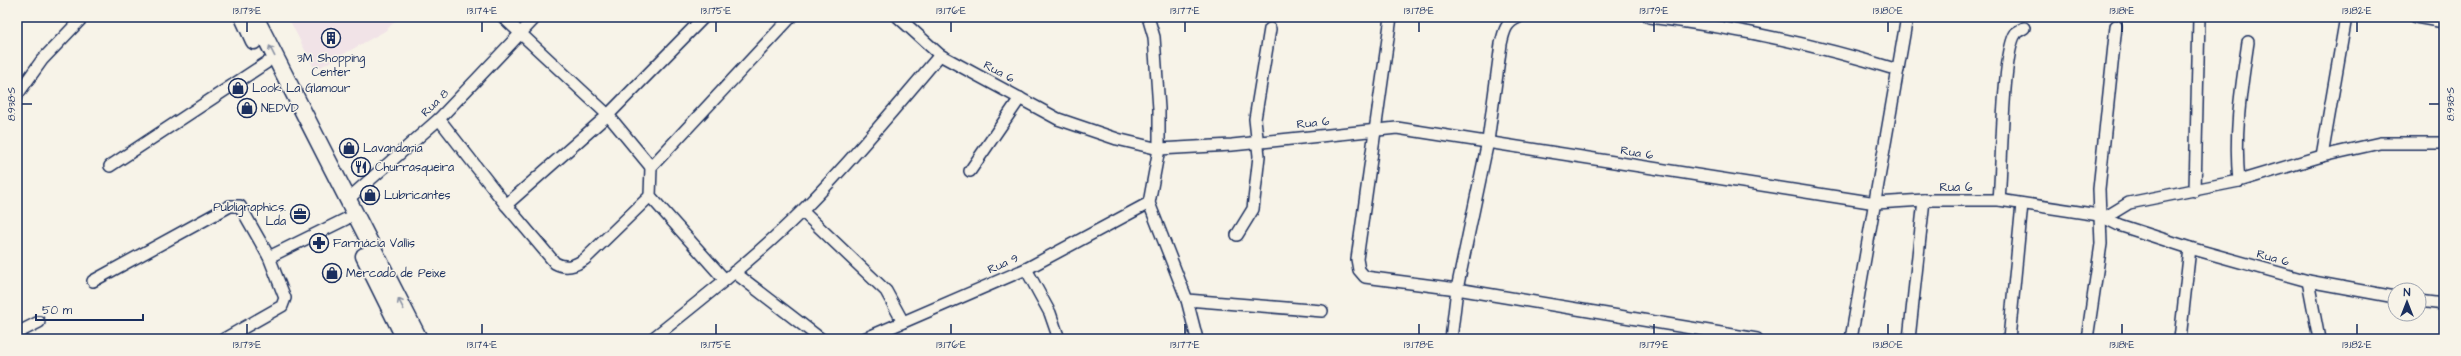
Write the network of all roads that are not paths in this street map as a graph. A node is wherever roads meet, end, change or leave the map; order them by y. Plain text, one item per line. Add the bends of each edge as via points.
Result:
1 (83, 17) edge
2 (243, 17) edge
3 (255, 17) edge
4 (503, 17) edge
5 (536, 17) edge
6 (704, 17) edge
7 (791, 17) edge
8 (898, 17) edge
9 (1148, 17) edge
10 (1391, 17) edge
11 (1519, 17) edge
12 (1649, 17) edge
13 (1907, 17) edge
14 (2199, 17) edge
15 (2346, 17) edge
16 (2416, 17) edge
17 (1705, 20) edge
18 (2444, 22) edge
19 (2116, 26) dead end
20 (2024, 28) dead end
21 (1270, 29) dead end
22 (520, 33) junction
23 (2248, 42) dead end
24 (940, 55) junction
25 (266, 63) junction
26 (1898, 70) junction
27 (17, 95) edge
28 (1020, 98) junction
29 (608, 115) junction
30 (439, 118) junction
31 (1374, 130) junction
32 (1488, 141) junction
33 (1258, 142) junction
34 (2444, 143) edge
35 (1159, 149) junction
36 (2322, 156) junction
37 (110, 166) dead end
38 (651, 167) junction
39 (970, 171) dead end
40 (2239, 181) junction
41 (2195, 191) junction
42 (650, 196) junction
43 (347, 200) junction
44 (1924, 200) junction
45 (1999, 200) junction
46 (1149, 203) junction
47 (1876, 203) junction
48 (2022, 204) junction
49 (506, 205) junction
50 (802, 211) junction
51 (2103, 216) junction
52 (346, 219) junction
53 (1237, 235) dead end
54 (2190, 248) junction
55 (269, 257) junction
56 (1026, 269) junction
57 (734, 272) junction
58 (725, 280) junction
59 (93, 281) dead end
60 (2308, 281) junction
61 (1457, 289) junction
62 (2387, 296) edge
63 (1186, 300) junction
64 (2427, 302) edge
65 (2444, 304) edge
66 (1322, 311) dead end
67 (39, 322) dead end
68 (903, 322) junction
69 (17, 333) edge
70 (878, 336) edge
71 (224, 339) edge
72 (406, 339) edge
73 (419, 339) edge
74 (652, 339) edge
75 (821, 339) edge
76 (864, 339) edge
77 (1059, 339) edge
78 (1197, 339) edge
79 (1451, 339) edge
80 (1757, 339) edge
81 (1852, 339) edge
82 (1909, 339) edge
83 (2008, 339) edge
84 (2087, 339) edge
85 (2180, 339) edge
86 (2319, 339) edge

1 - 27 street via 42,60
2 - 25 main road
43 -> 3 main road
4 - 22 street
5 - 22 street, Rua 8
6 - 29 street
7 - 38 street
8 - 24 street, Rua 6
9 - 35 street via 1154,38 1159,88
10 - 31 street
11 - 32 street via 1511,20 1504,33
12 - 17 street
13 - 26 street
14 - 41 street
15 - 36 street
16 - 18 street
17 - 26 street via 1832,50
19 - 51 street via 2099,190
20 - 45 street via 2016,33 2013,41 2005,83
21 - 33 street via 1255,119
22 - 29 street
22 - 30 street, Rua 8
23 - 40 street via 2236,121
24 - 28 street, Rua 6
24 - 50 street
25 - 37 street
25 - 52 main road
26 - 47 street
28 - 35 street, Rua 6 via 1058,119 1083,129
28 - 39 street
29 - 38 street
29 - 49 street
30 - 43 street, Rua 8
30 - 49 street
31 - 32 street, Rua 6 via 1397,128
31 - 33 street, Rua 6
31 - 61 street via 1357,260 1359,270 1365,277
32 - 47 street, Rua 6 via 1558,155
32 - 61 street
33 - 35 street, Rua 6
33 - 53 street via 1259,156 1253,209
34 - 36 street via 2380,143
35 - 46 street
36 - 40 street
38 - 42 street
40 - 41 street
41 - 51 street via 2129,203
42 - 49 street via 585,258 570,267 555,264
42 - 58 street
73 -> 43 main road
44 - 45 street, Rua 6
44 - 47 street, Rua 6
44 - 82 street
45 - 48 street, Rua 6
46 - 56 street, Rua 9
46 - 63 street
47 - 81 street
48 - 51 street, Rua 6
48 - 83 street
50 - 57 street
50 - 68 street via 886,291
51 - 54 street, Rua 6 via 2119,225
51 - 84 street
52 - 55 street
52 - 72 main road
54 - 60 street, Rua 6
54 - 85 street
55 - 59 street via 240,206 235,204
55 - 71 street via 285,298 282,306
56 - 68 street, Rua 9
56 - 77 street via 1050,313
57 - 58 street
57 - 75 street
58 - 74 street
60 - 62 street, Rua 6
60 - 86 street
61 - 79 street
61 - 80 street
63 - 66 street
63 - 78 street
64 - 65 street
67 - 69 street
68 - 70 street, Rua 9
70 - 76 street, Rua 9

